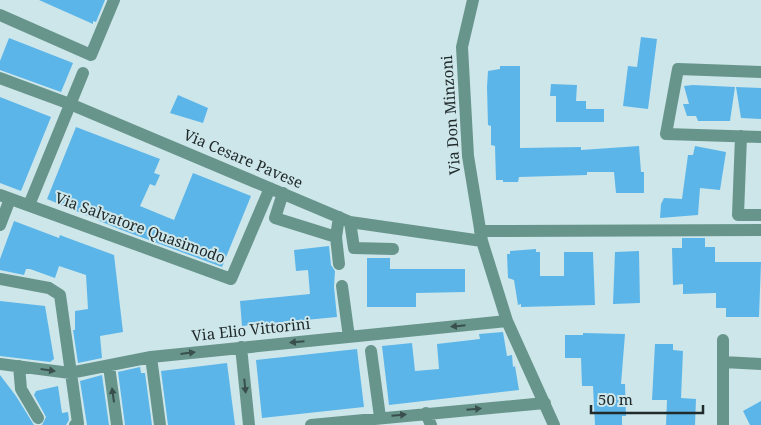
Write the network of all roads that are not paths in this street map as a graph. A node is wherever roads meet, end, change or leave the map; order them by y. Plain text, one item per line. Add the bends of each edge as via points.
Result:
1 (114, 0) edge
2 (473, 0) edge
3 (1, 20) edge
4 (761, 72) edge
5 (83, 73) dead end
6 (0, 78) edge
7 (70, 104) junction
8 (741, 136) junction
9 (761, 137) edge
10 (270, 188) junction
11 (283, 193) junction
12 (5, 197) edge
13 (29, 205) junction
14 (761, 215) edge
15 (344, 219) junction
16 (0, 225) edge
17 (761, 230) edge
18 (481, 236) junction
19 (336, 237) junction
20 (394, 248) dead end
21 (339, 264) dead end
22 (0, 278) edge
23 (342, 286) dead end
24 (507, 321) junction
25 (349, 337) junction
26 (723, 340) dead end
27 (241, 347) junction
28 (371, 351) dead end
29 (151, 358) junction
30 (723, 362) junction
31 (0, 364) edge
32 (761, 364) edge
33 (19, 366) junction
34 (109, 366) junction
35 (70, 373) junction
36 (545, 403) junction
37 (426, 413) junction
38 (380, 417) junction
39 (38, 418) dead end
40 (77, 424) edge
41 (117, 425) edge
42 (160, 425) edge
43 (249, 425) edge
44 (311, 425) edge
45 (431, 425) edge
46 (554, 425) edge
47 (723, 425) edge

1 - 3 street via 91,55
2 - 18 street, Via Don Minzoni via 462,47 468,156
4 - 8 street via 678,69 666,134
5 - 7 street
6 - 7 street, Via Cesare Pavese
7 - 10 street, Via Cesare Pavese
7 - 13 street
8 - 9 street
8 - 14 street via 738,215
10 - 11 street, Via Cesare Pavese
10 - 13 street, Via Salvatore Quasimodo via 232,279
11 - 15 street, Via Cesare Pavese
11 - 19 street via 275,218
12 - 13 street, Via Salvatore Quasimodo
12 - 16 street
15 - 18 street, Via Cesare Pavese
15 - 19 street
15 - 20 street via 354,248
17 - 18 street, Via Cesare Pavese
18 - 24 street, Via Don Minzoni
19 - 21 street
22 - 35 street via 49,288 60,295
23 - 25 street
24 -> 25 street, Via Elio Vittorini
24 - 36 street, Via Don Minzoni
25 -> 27 street, Via Elio Vittorini
26 - 30 street
29 -> 27 street, Via Elio Vittorini
27 -> 43 street
28 - 38 street
29 - 34 street, Via Elio Vittorini
29 - 42 street
30 - 32 street
30 - 47 street
31 - 33 street, Via Elio Vittorini
33 -> 35 street, Via Elio Vittorini
33 - 39 street via 21,389
34 - 35 street, Via Elio Vittorini
41 -> 34 street
35 - 40 street
37 -> 36 street
36 - 46 street, Via Don Minzoni
38 -> 37 street
37 - 45 street
38 - 44 street

